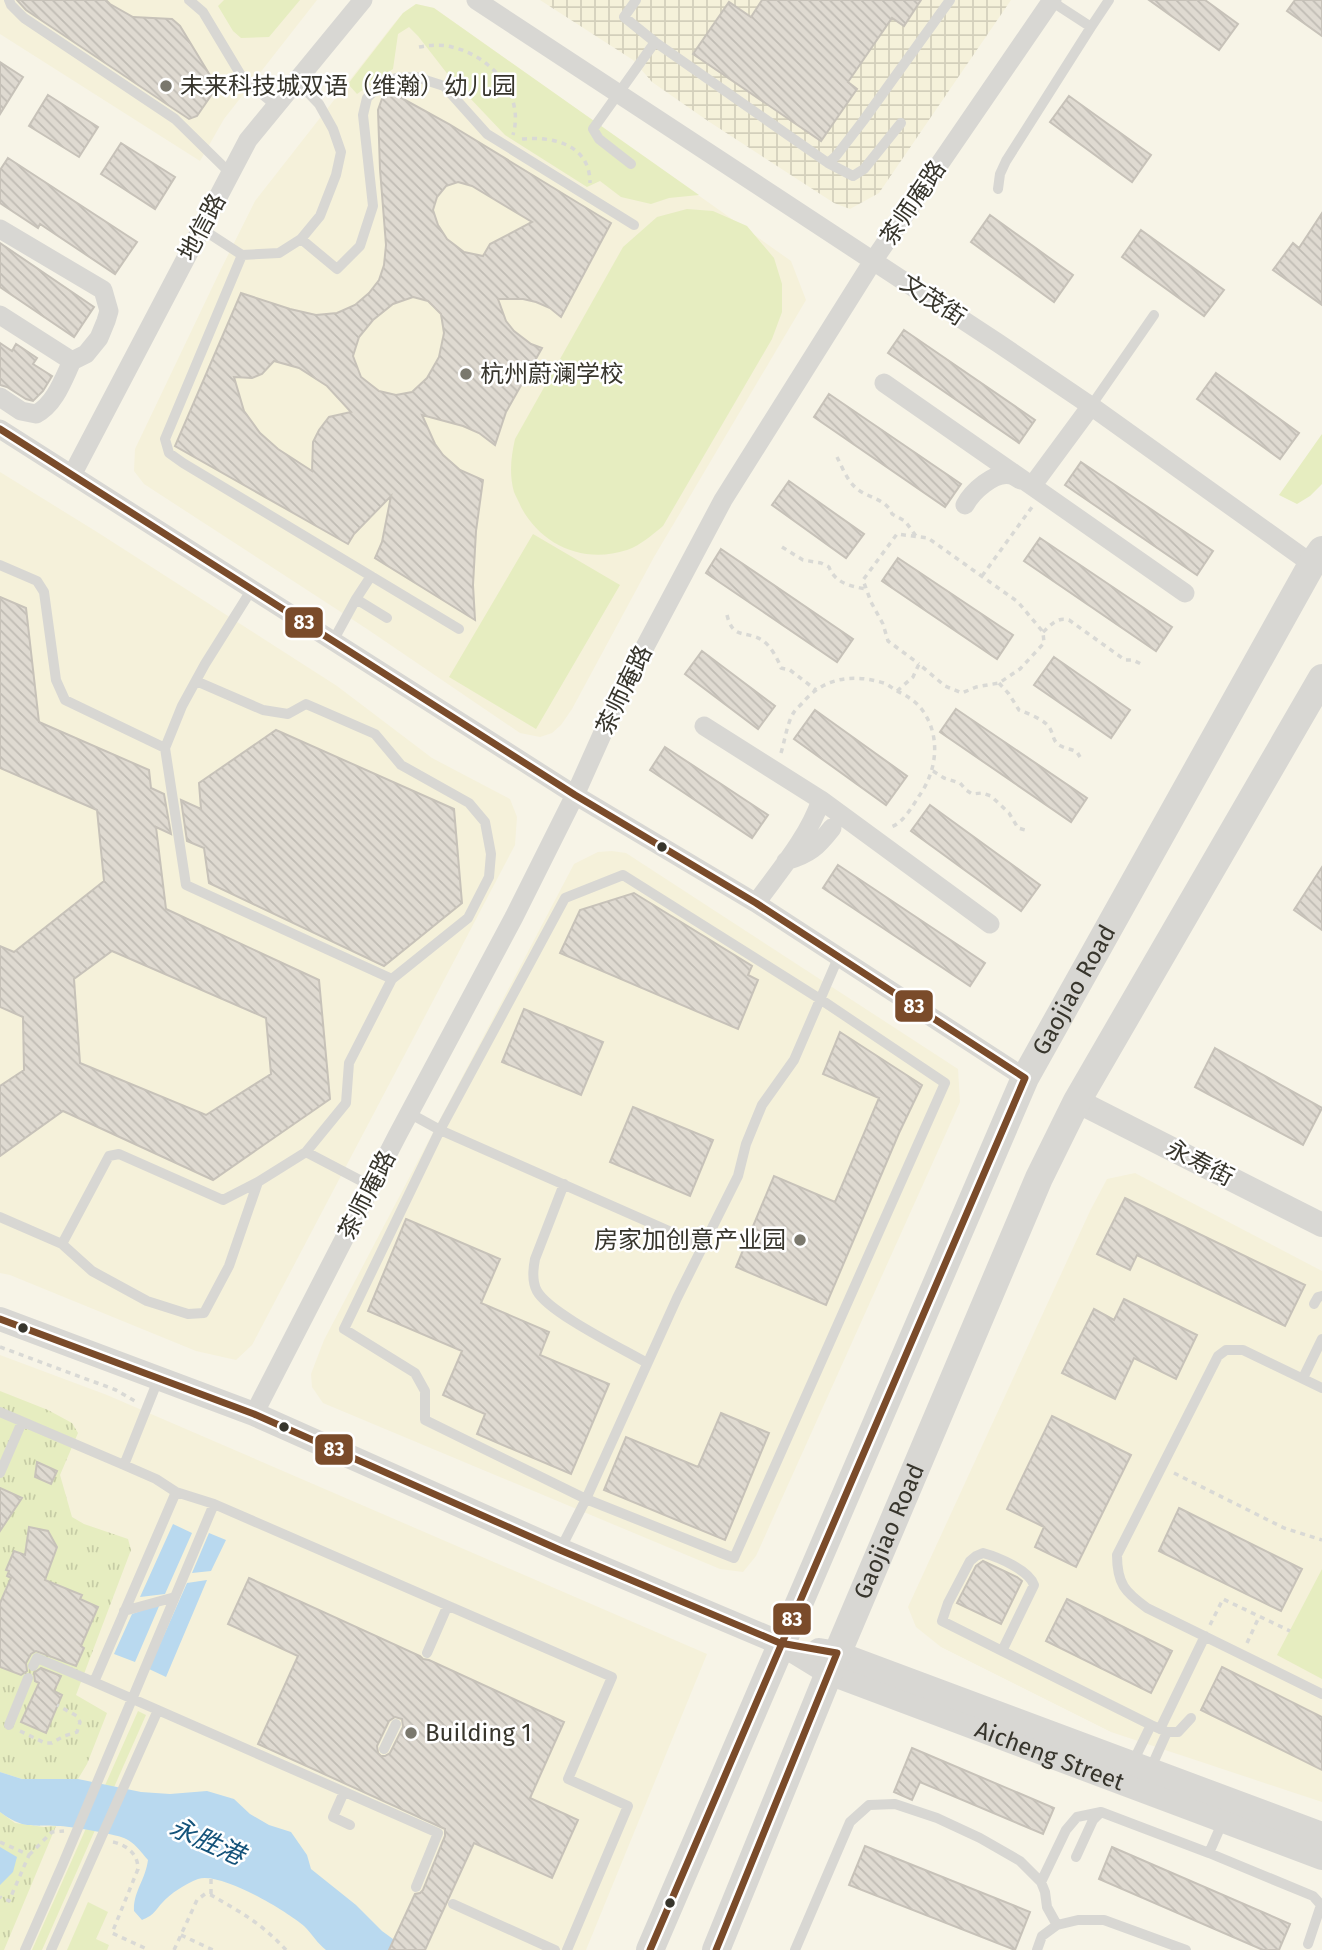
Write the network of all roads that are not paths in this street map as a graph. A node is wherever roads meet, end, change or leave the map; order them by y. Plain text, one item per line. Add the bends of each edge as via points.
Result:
1 (9, 0) edge
2 (188, 0) edge
3 (363, 0) edge
4 (476, 0) edge
5 (636, 0) edge
6 (950, 0) edge
7 (1110, 0) edge
8 (1051, 1) edge
9 (1091, 27) junction
10 (655, 42) junction
11 (296, 81) junction
12 (618, 93) junction
13 (276, 106) junction
14 (901, 123) dead end
15 (828, 163) junction
16 (631, 164) dead end
17 (230, 173) junction
18 (998, 189) dead end
19 (634, 225) dead end
20 (0, 229) edge
21 (202, 229) junction
22 (301, 239) junction
23 (242, 255) junction
24 (873, 261) junction
25 (0, 315) edge
26 (1154, 315) dead end
27 (72, 361) junction
28 (884, 383) dead end
29 (0, 397) edge
30 (1091, 406) junction
31 (0, 429) edge
32 (72, 475) junction
33 (1037, 489) junction
34 (965, 505) dead end
35 (1317, 557) edge
36 (0, 565) edge
37 (371, 576) junction
38 (252, 589) junction
39 (1185, 593) dead end
40 (356, 599) junction
41 (387, 618) dead end
42 (459, 629) dead end
43 (333, 641) junction
44 (1322, 678) edge
45 (196, 681) junction
46 (704, 726) dead end
47 (165, 748) junction
48 (575, 794) junction
49 (821, 800) junction
50 (832, 828) dead end
51 (786, 861) junction
52 (756, 902) junction
53 (990, 924) dead end
54 (838, 958) junction
55 (392, 979) junction
56 (820, 999) junction
57 (1025, 1079) junction
58 (1077, 1101) junction
59 (409, 1113) junction
60 (440, 1130) junction
61 (306, 1152) junction
62 (258, 1182) junction
63 (564, 1184) junction
64 (371, 1186) junction
65 (0, 1217) edge
66 (1322, 1226) edge
67 (62, 1244) junction
68 (704, 1246) junction
69 (0, 1319) edge
70 (1322, 1339) edge
71 (647, 1363) junction
72 (1303, 1378) junction
73 (158, 1379) junction
74 (1321, 1385) edge
75 (0, 1412) edge
76 (254, 1414) junction
77 (22, 1422) junction
78 (124, 1465) junction
79 (0, 1473) edge
80 (176, 1492) junction
81 (586, 1499) junction
82 (214, 1504) junction
83 (560, 1550) junction
84 (175, 1597) junction
85 (447, 1606) junction
86 (124, 1611) junction
87 (1205, 1636) junction
88 (780, 1643) junction
89 (1002, 1651) junction
90 (427, 1653) dead end
91 (833, 1663) junction
92 (33, 1666) dead end
93 (28, 1678) dead end
94 (94, 1682) junction
95 (1322, 1694) edge
96 (133, 1699) junction
97 (158, 1710) junction
98 (1191, 1718) dead end
99 (396, 1724) dead end
100 (9, 1725) road end
101 (1159, 1729) junction
102 (384, 1749) dead end
103 (1141, 1767) junction
104 (344, 1791) junction
105 (1101, 1812) junction
106 (1223, 1821) junction
107 (350, 1825) dead end
108 (1322, 1834) edge
109 (1209, 1853) junction
110 (1076, 1857) dead end
111 (1322, 1858) edge
112 (1041, 1882) junction
113 (416, 1887) dead end
114 (453, 1904) dead end
115 (1322, 1905) edge
116 (1057, 1925) junction
117 (1308, 1944) dead end
118 (24, 1950) edge
119 (51, 1950) edge
120 (555, 1950) edge
121 (567, 1950) edge
122 (650, 1950) edge
123 (716, 1950) edge
124 (795, 1950) edge
125 (1037, 1950) edge
126 (1186, 1950) edge

1 - 17 lane via 24,18 175,118
2 - 13 lane via 203,12 242,77
3 - 11 street, 地信路
4 - 12 street, 文茂街
5 - 10 lane via 624,17
6 - 15 lane
7 - 9 lane
8 - 9 lane
8 - 24 street, 茶师庵路
9 - 18 lane via 1006,161
10 - 12 lane
10 - 15 lane
11 - 13 street, 地信路
11 - 22 lane via 319,104 341,152 320,216
12 - 16 lane via 593,129 598,139
12 - 24 street, 文茂街
13 - 17 street, 地信路 via 248,140
14 - 15 lane via 858,174 853,176
17 - 21 street, 地信路
19 - 22 lane via 487,134 444,86 416,77 397,78 367,98 363,115 373,206 360,246 337,269
20 - 27 street via 103,290 109,311 99,338 86,355
21 - 23 lane
21 - 32 street, 地信路
22 - 23 lane via 279,253
23 - 37 lane via 165,439 169,453
24 - 30 street, 文茂街
24 - 48 street, 茶师庵路 via 723,500 622,690
25 - 27 street
26 - 30 lane
27 - 29 street via 45,410 36,414 21,411
28 - 33 street
30 - 33 street
30 - 35 street, 文茂街
31 - 32 street
32 - 38 street
33 - 34 street via 1010,474 980,486
33 - 39 street
35 - 57 main road, Gaojiao Road
36 - 47 lane via 37,581 44,592 56,680 65,700
37 - 40 lane
37 - 42 lane
38 - 43 street
38 - 45 lane
40 - 41 lane
40 - 43 lane
43 - 48 street
44 - 58 main road, Gaojiao Road
45 - 47 lane
45 - 55 lane via 263,710 288,713 306,704 375,734 401,765 469,803 485,822 491,854 489,877 468,918
46 - 49 street
47 - 55 lane via 186,885
48 - 52 street
48 - 59 street, 茶师庵路
49 - 51 street
49 - 53 street
50 - 51 street via 804,855
51 - 52 street
52 - 54 street
54 - 56 lane
54 - 57 street
55 - 61 lane via 349,1063 346,1103
56 - 60 lane via 623,875 565,898
56 - 68 lane via 794,1060 762,1105 738,1176
56 - 81 lane via 946,1083 734,1558
57 - 88 main road, Gaojiao Road
58 - 66 street, 永寿街
58 - 91 main road, Gaojiao Road via 1039,1178
59 - 60 lane
59 - 64 street, 茶师庵路
60 - 63 lane
60 - 81 lane via 344,1329 415,1373 425,1391 425,1420
61 - 62 lane
61 - 64 lane
62 - 67 lane via 223,1200 119,1154 109,1156
62 - 67 lane via 229,1266 204,1313 188,1314 147,1301 92,1271
63 - 68 lane
63 - 71 lane via 535,1259 537,1290 552,1308
64 - 76 street, 茶师庵路
65 - 67 lane
68 - 71 lane
69 - 73 street, Aicheng Street
70 - 72 lane
71 - 81 lane
72 - 74 lane
72 - 87 lane via 1252,1353 1234,1349 1218,1356 1117,1555 1121,1583 1129,1595
73 - 76 street, Aicheng Street
73 - 78 lane
75 - 77 lane
76 - 83 street, Aicheng Street
77 - 78 lane
77 - 79 lane
78 - 80 lane
80 - 82 lane
80 - 86 lane
81 - 83 lane
82 - 84 lane
82 - 85 lane
83 - 88 street, Aicheng Street
84 - 86 lane
84 - 96 lane
85 - 90 lane
85 - 121 lane via 612,1677 568,1779 628,1806
86 - 94 lane
87 - 95 lane
87 - 101 lane
88 - 91 street, Aicheng Street
88 - 122 main road, Gaojiao Road
89 - 89 lane via 942,1621 970,1561 983,1553 1025,1572 1034,1585
89 - 101 lane
91 - 103 street, Aicheng Street
91 - 106 street, Aicheng Street
91 - 123 main road, Gaojiao Road
92 - 94 lane via 37,1658
93 - 100 lane
94 - 96 lane
96 - 97 lane
96 - 118 lane
97 - 104 lane
97 - 119 lane
98 - 101 lane via 1178,1732
99 - 102 lane
101 - 103 lane
101 - 103 lane
103 - 108 street, Aicheng Street
104 - 107 lane via 333,1817
104 - 113 lane via 439,1833
105 - 109 lane
105 - 110 lane
105 - 112 lane via 1077,1817
106 - 109 lane
106 - 111 street, Aicheng Street
109 - 115 lane via 1312,1896
112 - 116 lane
112 - 124 lane via 1020,1861 937,1818 895,1804 869,1805 850,1822
114 - 120 lane
115 - 117 lane
116 - 125 lane via 1042,1936
116 - 126 lane via 1104,1920

